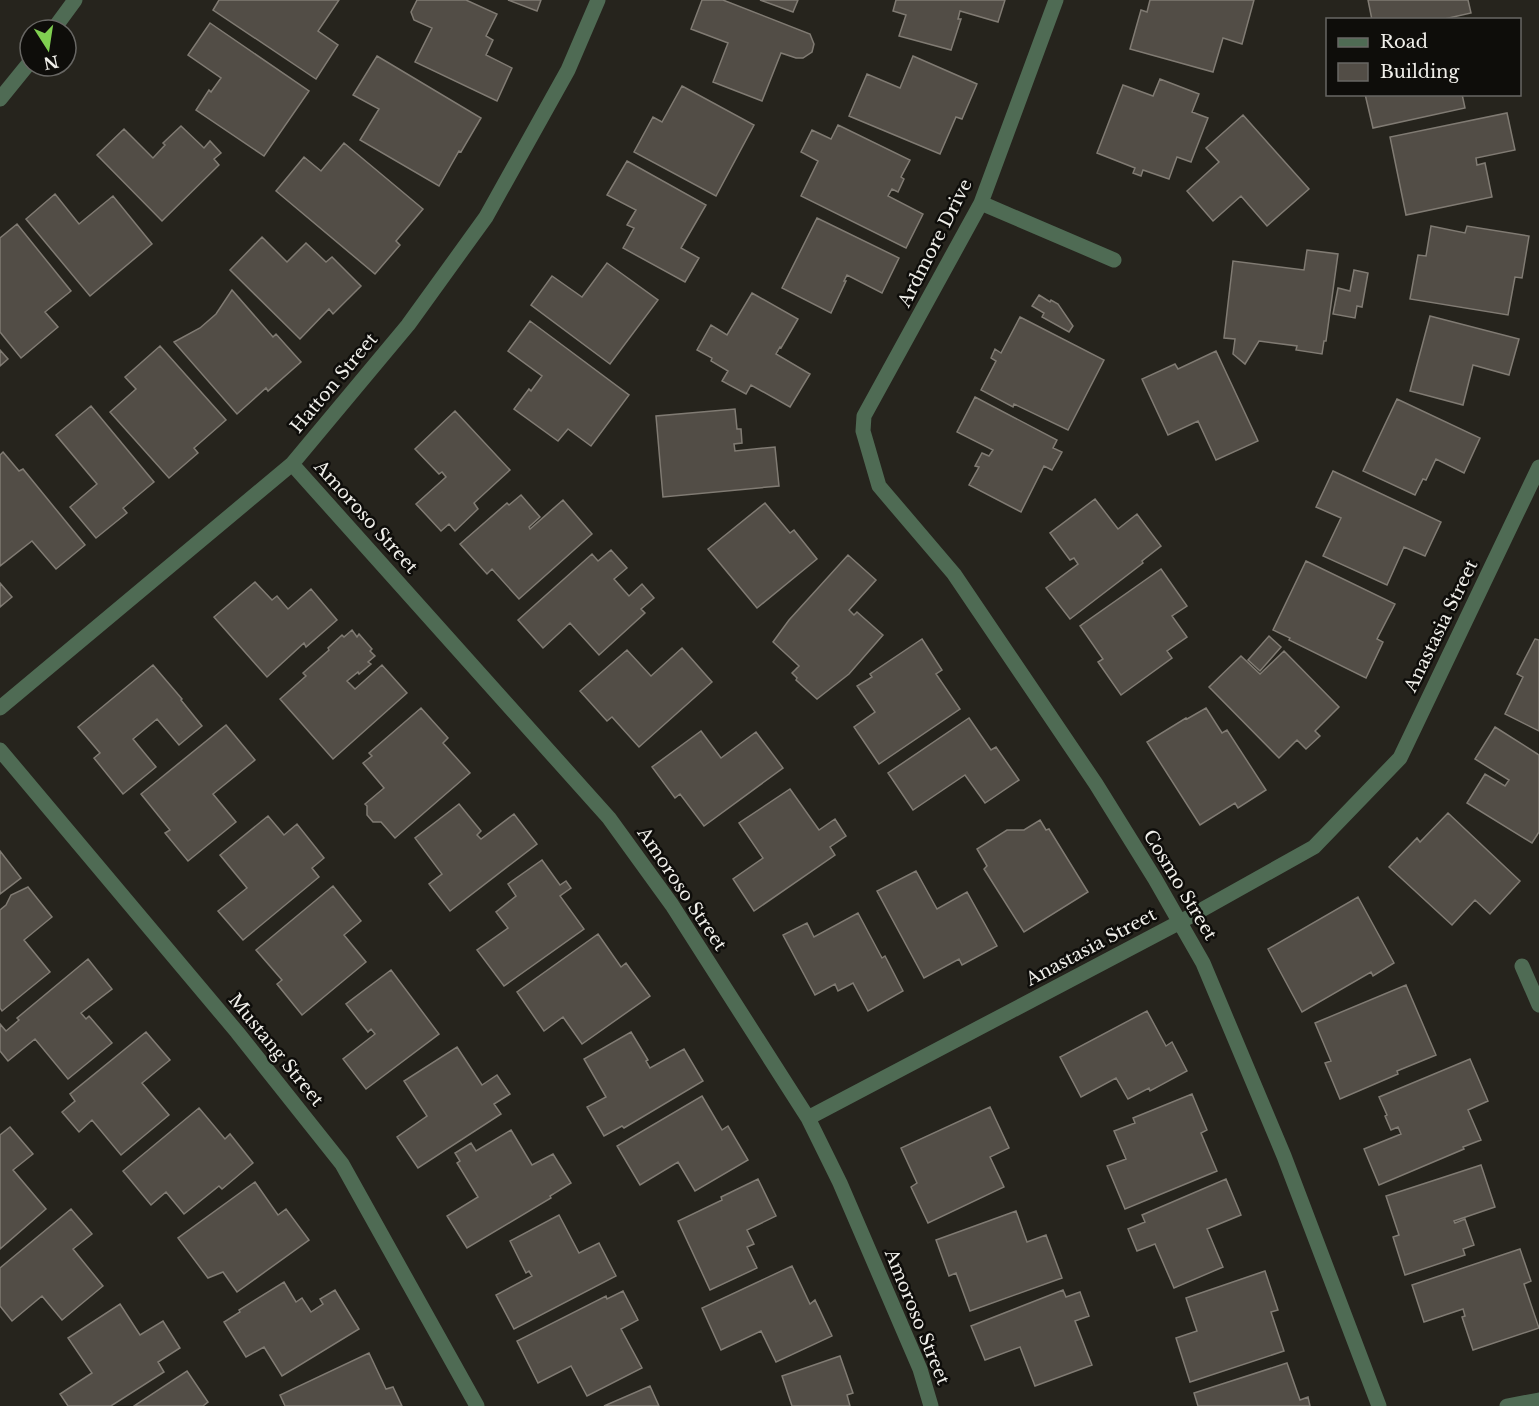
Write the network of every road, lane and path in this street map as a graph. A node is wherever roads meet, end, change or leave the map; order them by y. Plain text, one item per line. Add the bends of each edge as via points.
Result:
1 (75, 0) edge
2 (598, 0) edge
3 (1056, 0) edge
4 (62, 18) edge
5 (18, 77) edge
6 (0, 99) edge
7 (981, 203) junction
8 (1114, 260) dead end
9 (863, 431) joint
10 (292, 464) junction
11 (1539, 467) edge
12 (0, 708) edge
13 (0, 750) edge
14 (1180, 922) junction
15 (1522, 966) dead end
16 (1539, 1005) edge
17 (808, 1118) junction
18 (1539, 1400) edge
19 (477, 1406) edge
20 (931, 1406) edge
21 (1379, 1406) edge
22 (1507, 1406) edge

1 - 4 street
2 - 10 street, Hatton Street via 568,70 486,217 408,325
3 - 7 street, Ardmore Drive
5 - 6 street
7 - 8 street
7 - 9 street, Ardmore Drive via 864,417
9 - 14 street, Cosmo Street via 879,486 954,574 1096,784
10 - 12 street, Hatton Street
10 - 17 street, Amoroso Street via 609,818 672,905
11 - 14 street, Anastasia Street via 1400,758 1314,847
13 - 19 street, Mustang Street via 237,1032 342,1164
14 - 17 street, Anastasia Street
14 - 21 street, Cosmo Street via 1203,963 1284,1156
15 - 16 street
17 - 20 street, Amoroso Street via 911,1347
18 - 22 street

